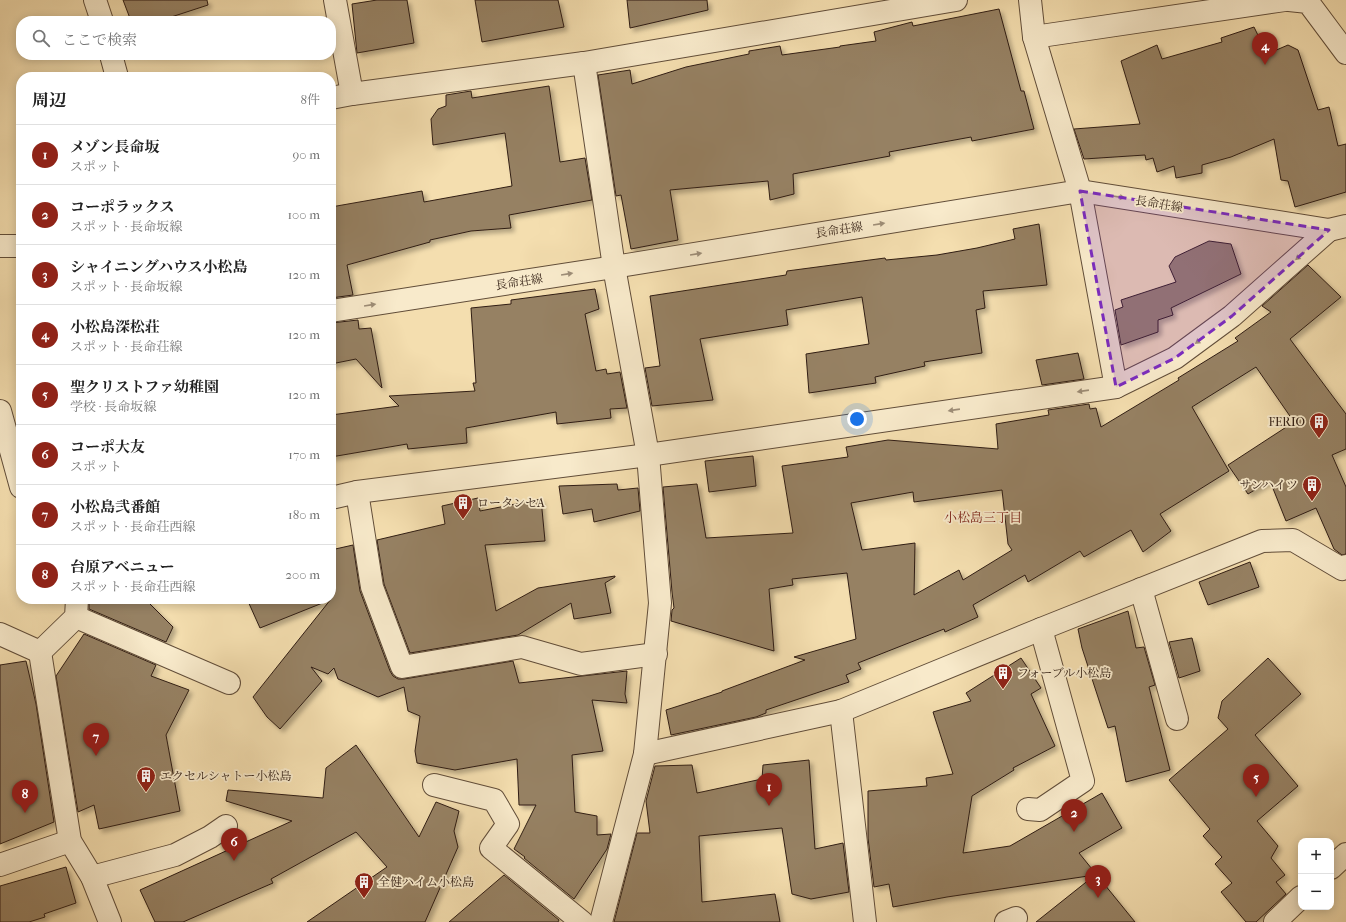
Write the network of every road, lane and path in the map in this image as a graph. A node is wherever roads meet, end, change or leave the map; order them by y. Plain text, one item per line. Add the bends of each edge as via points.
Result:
1 (95, 0) edge
2 (335, 0) edge
3 (956, 0) edge
4 (1030, 0) edge
5 (1285, 0) edge
6 (1289, 0) edge
7 (101, 16) edge
8 (1034, 37) junction
9 (1346, 53) edge
10 (112, 60) edge
11 (584, 63) junction
12 (116, 72) edge
13 (352, 94) junction
14 (336, 97) edge
15 (1080, 191) junction
16 (1337, 228) edge
17 (0, 246) edge
18 (16, 246) edge
19 (614, 267) junction
20 (336, 310) edge
21 (1116, 386) junction
22 (0, 411) edge
23 (648, 455) junction
24 (16, 469) edge
25 (357, 492) junction
26 (336, 497) edge
27 (1346, 566) edge
28 (1141, 589) junction
29 (76, 608) edge
30 (1041, 629) junction
31 (0, 634) edge
32 (40, 652) junction
33 (656, 654) junction
34 (229, 683) dead end
35 (841, 711) junction
36 (1177, 719) dead end
37 (645, 754) junction
38 (434, 785) dead end
39 (1028, 809) dead end
40 (226, 826) dead end
41 (70, 840) junction
42 (1346, 854) edge
43 (0, 865) edge
44 (1334, 865) edge
45 (92, 877) junction
46 (1298, 900) edge
47 (110, 922) edge
48 (582, 922) edge
49 (601, 922) edge
50 (864, 922) edge
51 (1275, 922) edge

1 - 7 street
2 - 13 street
3 - 11 street
4 - 8 street
5 - 8 street
6 - 9 street via 1308,2
8 - 15 street
10 - 12 street
11 - 13 street
11 - 19 street
13 - 14 street
15 -> 16 street, 長命荘線
19 -> 15 street, 長命荘線
15 - 21 street
16 -> 21 street via 1232,316 1175,358
17 - 18 street
20 -> 19 street, 長命荘線
19 - 23 street
21 -> 23 street
22 - 24 street
23 - 25 street
23 - 33 street via 660,603
25 - 26 street
25 - 33 street via 372,587 402,667 522,647 581,664
27 - 28 street via 1342,569 1293,540 1262,541
28 - 30 street
28 - 36 street
29 - 32 street
29 - 34 street
30 - 35 street
30 - 39 street via 1083,781 1040,810
31 - 32 street
32 - 41 street
33 - 37 street
35 - 37 street
35 - 50 street
37 - 49 street
38 - 48 street via 494,800 508,824 491,848
40 - 45 street via 175,855
41 - 43 street
41 - 45 street
42 - 44 street
45 - 47 street
46 - 51 street

